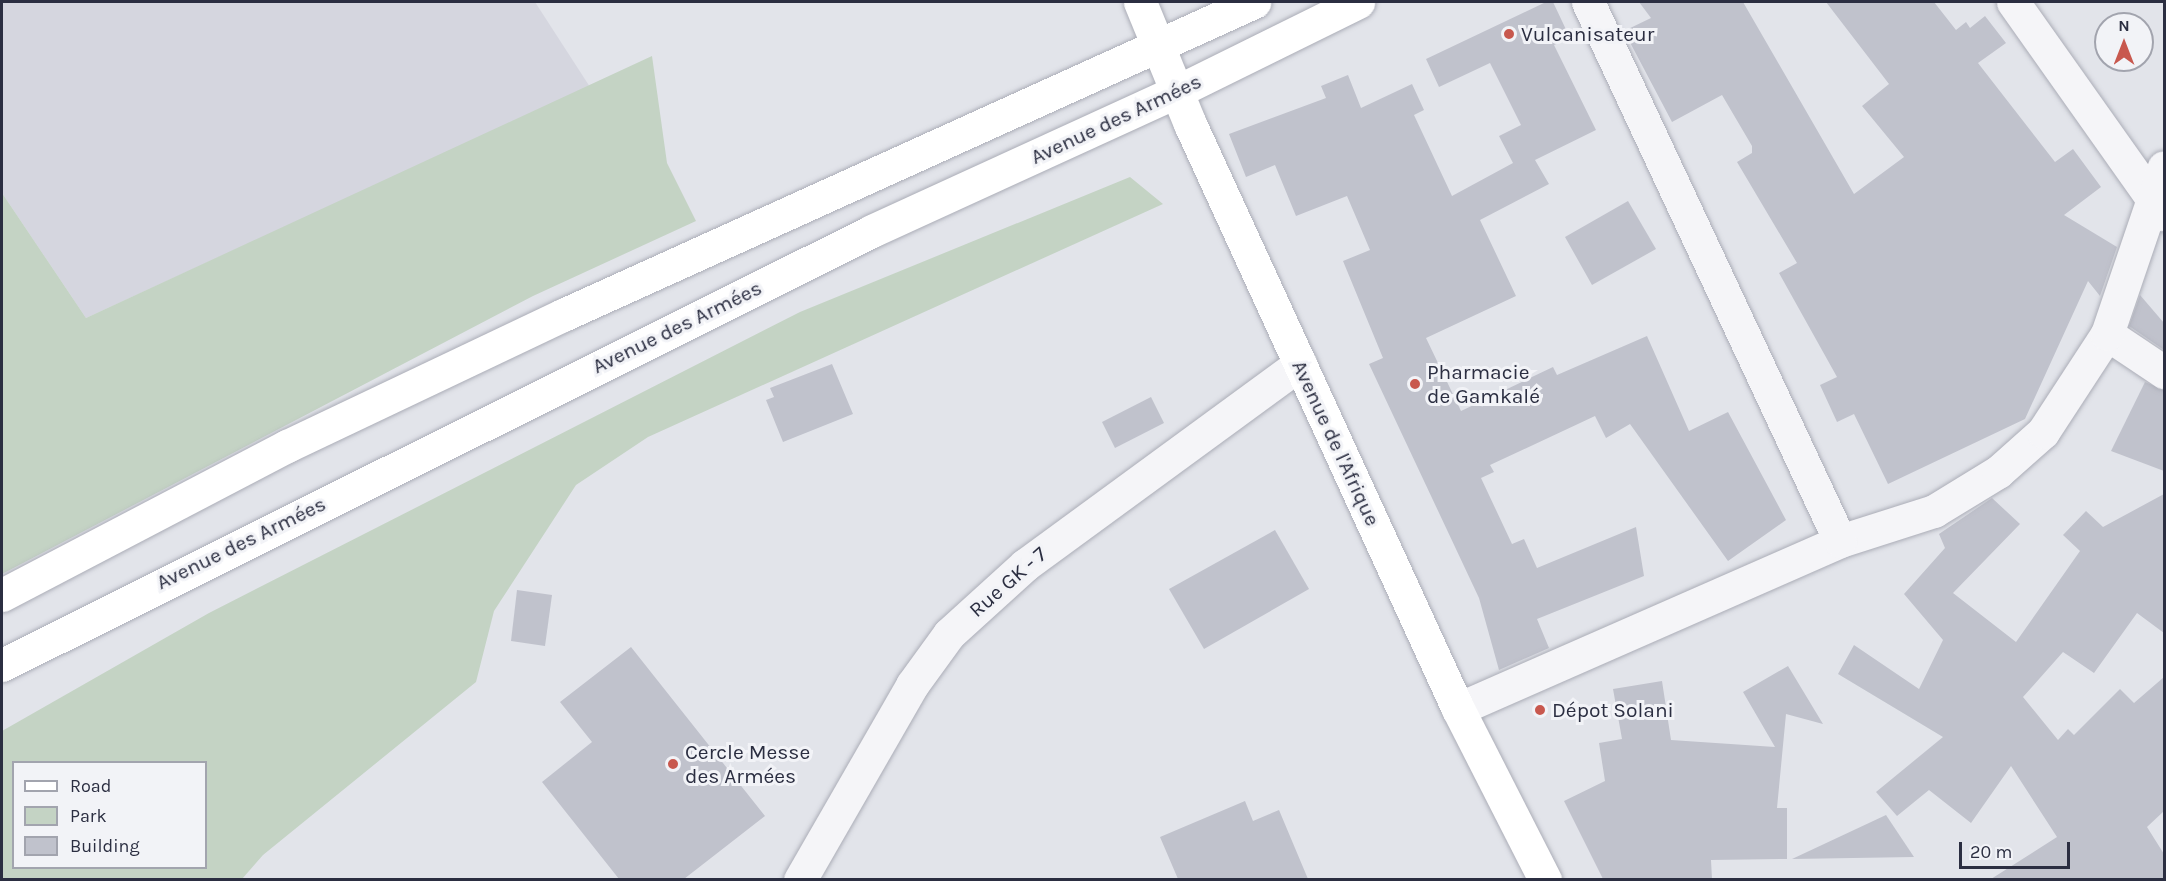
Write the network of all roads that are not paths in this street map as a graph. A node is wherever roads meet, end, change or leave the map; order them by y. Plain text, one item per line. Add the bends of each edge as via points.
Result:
1 (1140, 2) edge
2 (1254, 2) edge
3 (1358, 2) edge
4 (1588, 2) edge
5 (2013, 2) edge
6 (1158, 44) junction
7 (1178, 91) junction
8 (2164, 167) edge
9 (2158, 207) edge
10 (2107, 334) junction
11 (1300, 364) junction
12 (2164, 372) edge
13 (1840, 541) junction
14 (2, 594) edge
15 (2, 665) edge
16 (1458, 709) junction
17 (800, 879) edge
18 (1545, 879) edge

1 - 6 main road, Avenue de l'Afrique
2 - 6 main road
3 - 7 main road, Avenue des Armées
4 - 13 street
5 - 9 street
6 - 7 main road, Avenue de l'Afrique
6 - 14 main road via 287,446
7 - 11 main road, Avenue de l'Afrique
7 - 15 main road, Avenue des Armées via 872,231
8 - 9 street
9 - 10 street
10 - 12 street
10 - 13 street via 2043,432 2010,463 1934,511
11 - 16 main road, Avenue de l'Afrique
11 - 17 street, Rue GK - 7 via 1041,553 949,634 912,685
13 - 16 street
16 - 18 main road, Avenue de l'Afrique

